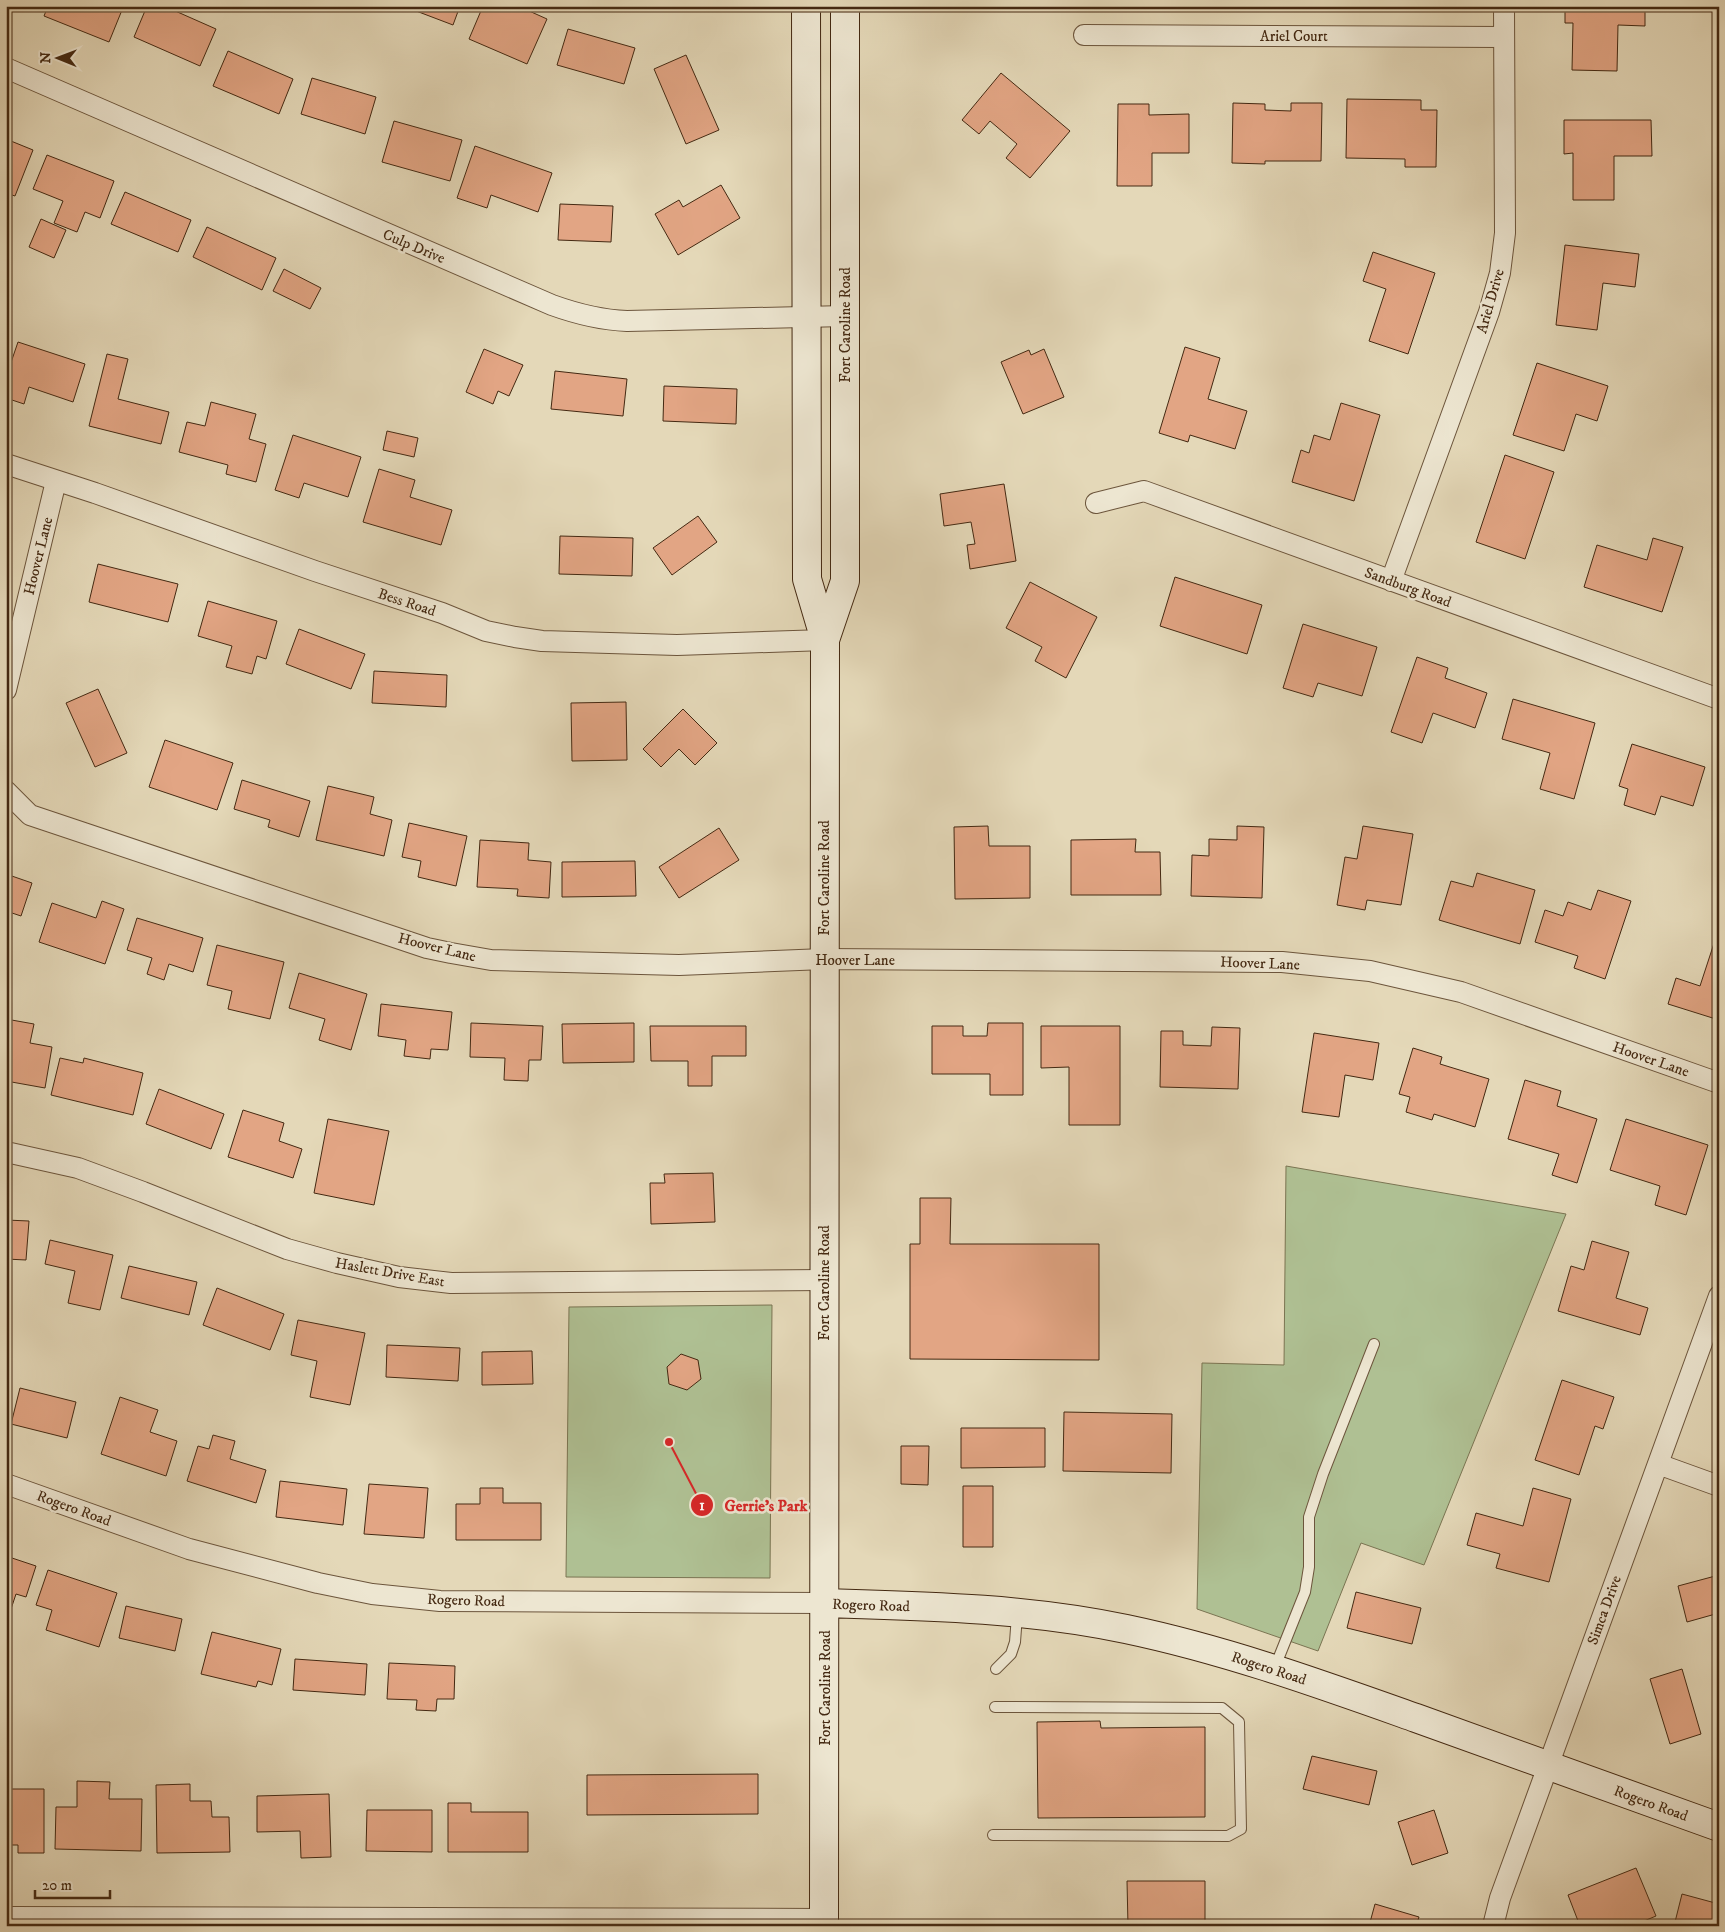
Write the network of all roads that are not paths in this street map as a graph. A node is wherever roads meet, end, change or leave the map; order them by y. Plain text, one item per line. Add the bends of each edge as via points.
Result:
1 (806, 6) edge
2 (845, 6) edge
3 (1504, 6) edge
4 (1084, 35) dead end
5 (1504, 37) junction
6 (6, 68) edge
7 (845, 316) junction
8 (806, 317) junction
9 (6, 464) edge
10 (56, 481) junction
11 (1096, 503) dead end
12 (1391, 581) junction
13 (825, 640) junction
14 (6, 690) edge
15 (1719, 699) edge
16 (6, 791) edge
17 (824, 959) junction
18 (1719, 1083) edge
19 (6, 1152) edge
20 (823, 1280) junction
21 (1719, 1296) edge
22 (1374, 1344) dead end
23 (1658, 1464) junction
24 (6, 1484) edge
25 (1719, 1486) edge
26 (824, 1603) junction
27 (1017, 1613) junction
28 (1275, 1668) junction
29 (996, 1669) dead end
30 (995, 1707) dead end
31 (1548, 1766) junction
32 (1719, 1828) edge
33 (994, 1835) dead end
34 (6, 1917) edge
35 (824, 1922) edge
36 (1493, 1926) edge

1 - 8 street, Fort Caroline Road
2 - 7 street, Fort Caroline Road
3 - 5 street, Ariel Drive
4 - 5 street, Ariel Court
5 - 12 street, Ariel Drive via 1505,233 1500,273 1489,312
6 - 8 street, Culp Drive via 570,311 627,321
7 - 8 street, Culp Drive
7 - 13 street, Fort Caroline Road via 845,581
8 - 13 street, Fort Caroline Road via 807,579
9 - 10 street, Bess Road
10 - 13 street, Bess Road via 442,613 486,631 515,637 542,641 678,645
10 - 14 street, Hoover Lane
11 - 12 street, Sandburg Road via 1144,491
12 - 15 street, Sandburg Road
13 - 17 street, Fort Caroline Road
16 - 17 street, Hoover Lane via 30,815 450,953 491,960 679,965
17 - 18 street, Hoover Lane via 1282,962 1370,970 1461,992
17 - 20 street, Fort Caroline Road
19 - 20 street, Haslett Drive East via 78,1168 287,1249 399,1277 451,1283
20 - 26 street, Fort Caroline Road
21 - 23 street, Simca Drive
22 - 28 lane via 1309,1517 1309,1567 1305,1592
23 - 25 street
23 - 31 street, Simca Drive
24 - 26 street, Rogero Road via 189,1549 372,1594 440,1601
26 - 27 street, Rogero Road
26 - 35 street, Fort Caroline Road
27 - 28 street, Rogero Road via 1124,1628
27 - 29 lane via 1011,1654
28 - 31 street, Rogero Road
30 - 33 lane via 1222,1708 1239,1722 1241,1829 1228,1836
31 - 32 street, Rogero Road
31 - 36 street, Simca Drive
34 - 35 street

